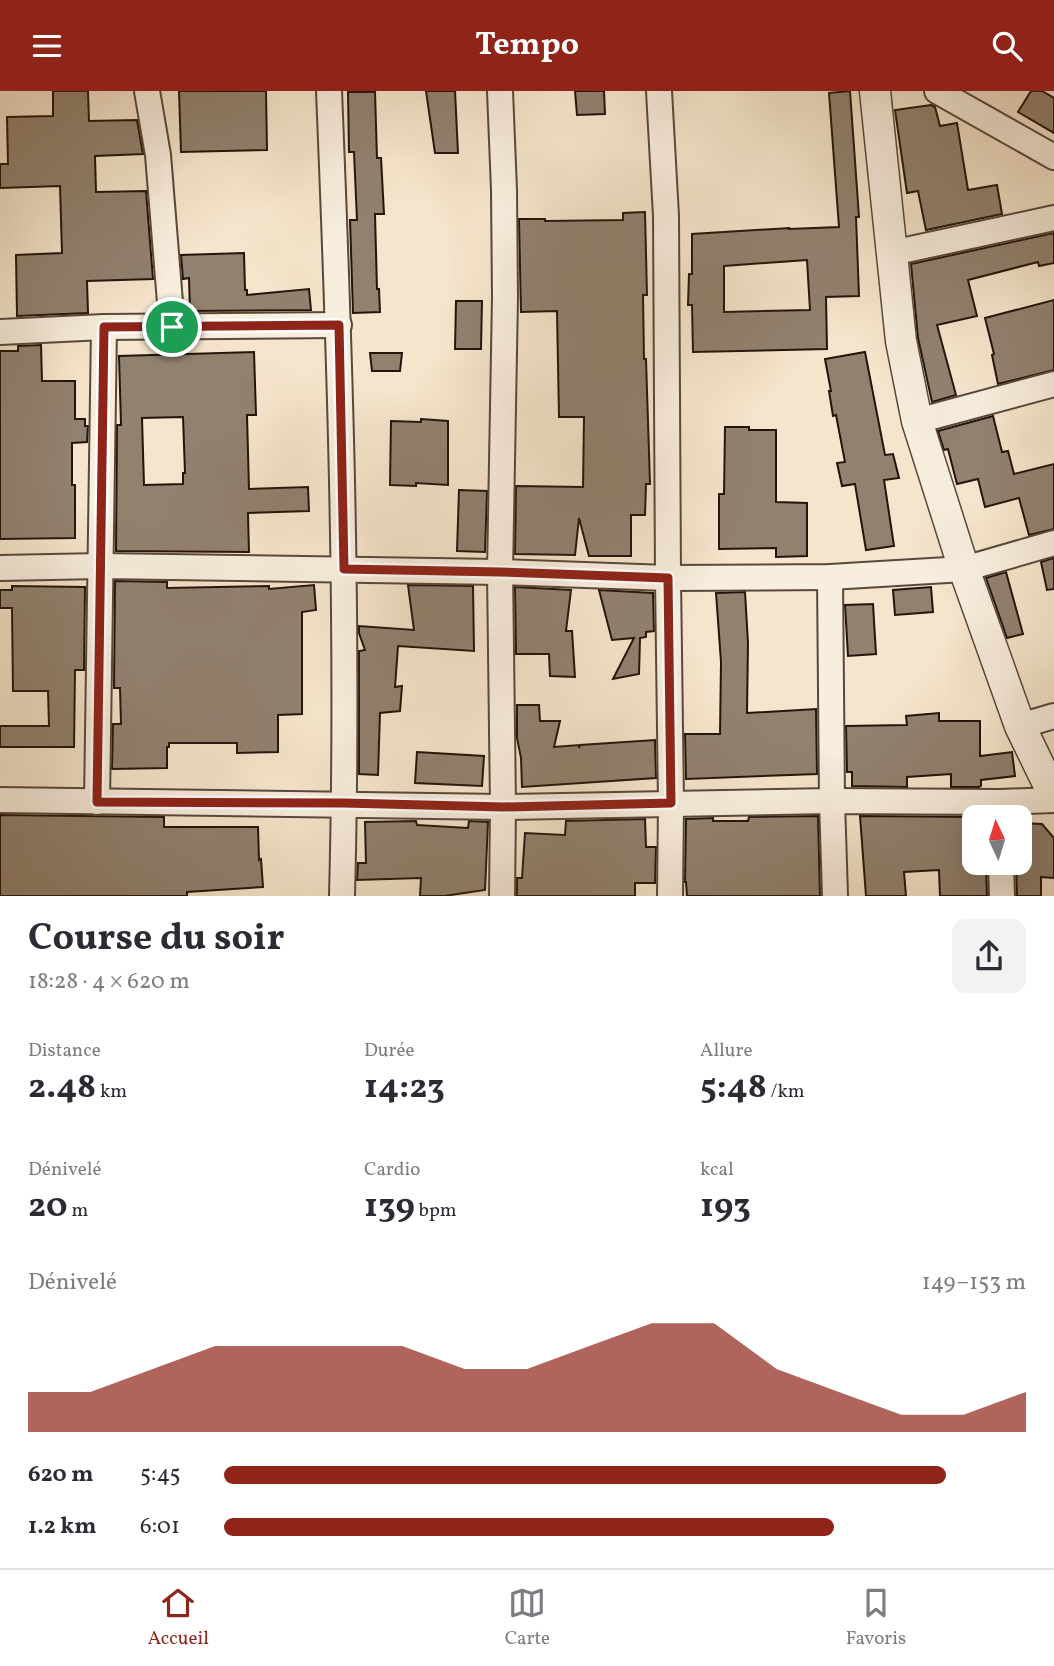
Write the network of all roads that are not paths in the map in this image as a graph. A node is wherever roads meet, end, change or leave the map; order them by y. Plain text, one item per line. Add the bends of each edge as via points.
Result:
1 (147, 91) edge
2 (329, 91) edge
3 (500, 91) edge
4 (659, 91) edge
5 (875, 91) edge
6 (937, 91) edge
7 (1054, 157) edge
8 (1054, 218) edge
9 (892, 253) junction
10 (339, 325) junction
11 (104, 327) junction
12 (172, 327) junction
13 (0, 332) edge
14 (1054, 384) edge
15 (916, 421) junction
16 (1054, 543) edge
17 (101, 566) junction
18 (0, 568) edge
19 (344, 569) junction
20 (964, 569) junction
21 (500, 572) junction
22 (830, 577) junction
23 (668, 578) junction
24 (1054, 716) edge
25 (1020, 726) junction
26 (1054, 798) edge
27 (0, 800) edge
28 (832, 801) junction
29 (97, 802) junction
30 (344, 803) junction
31 (671, 803) junction
32 (1020, 805) edge
33 (503, 807) junction
34 (962, 807) edge
35 (1001, 875) edge
36 (342, 896) edge
37 (502, 896) edge
38 (670, 896) edge
39 (835, 896) edge
40 (1002, 896) edge

1 - 12 street via 158,155
2 - 10 street
3 - 21 street via 505,297
4 - 23 street via 666,216
5 - 9 street
6 - 7 street
8 - 9 street
9 - 15 street via 901,341
10 - 12 street
10 - 19 street
11 - 12 street
11 - 13 street
11 - 17 street
14 - 15 street
15 - 20 street
16 - 20 street
17 - 18 street
17 - 19 street
17 - 29 street
19 - 21 street
19 - 30 street
20 - 22 street
20 - 25 street
21 - 23 street
21 - 33 street
22 - 23 street
22 - 28 street
23 - 31 street
24 - 25 street
25 - 26 street
26 - 32 street
27 - 29 street
28 - 31 street
28 - 34 street
28 - 39 street
29 - 30 street
30 - 33 street
30 - 36 street
31 - 33 street
31 - 38 street
33 - 37 street
35 - 40 street

